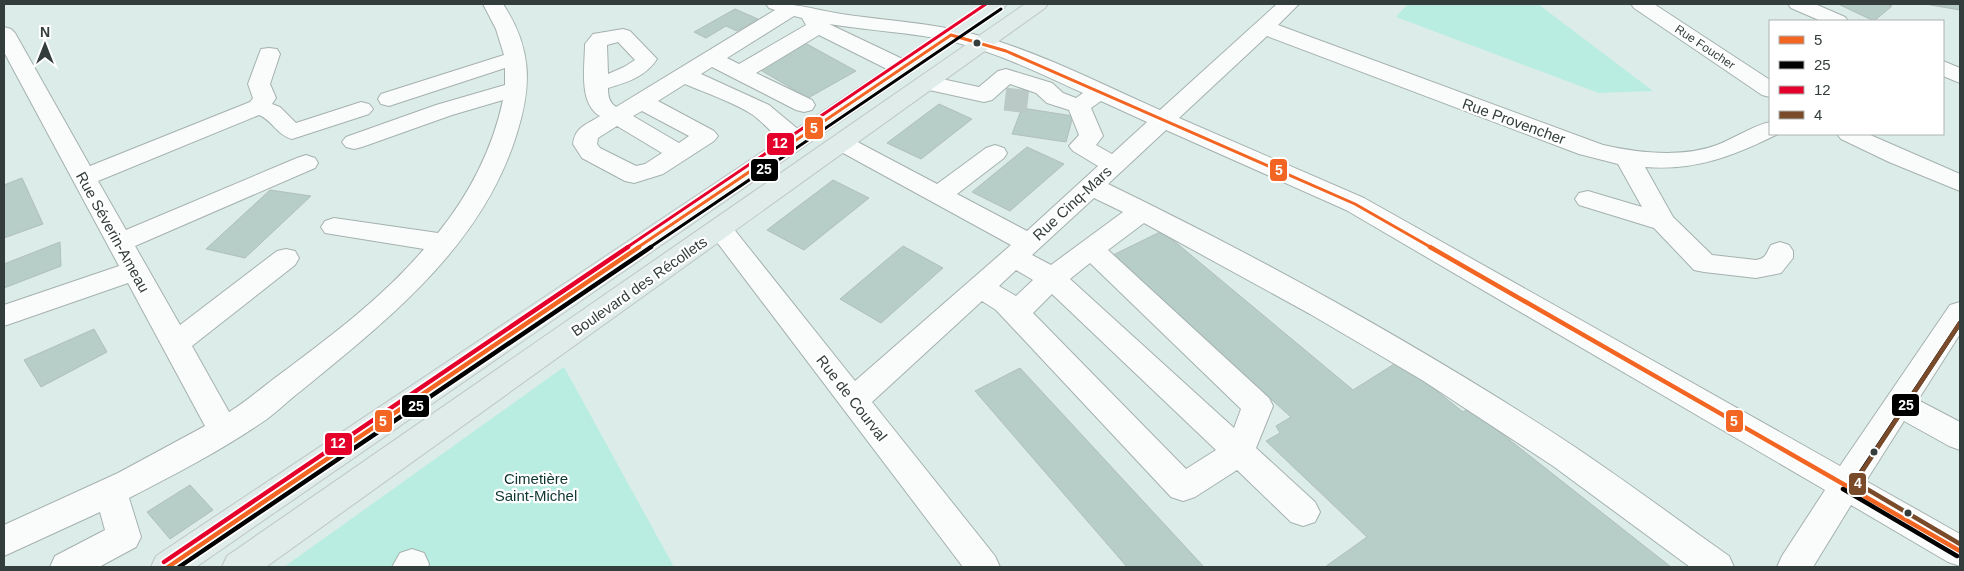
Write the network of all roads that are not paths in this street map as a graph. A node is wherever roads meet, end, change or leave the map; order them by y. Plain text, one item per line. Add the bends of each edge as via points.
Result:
1 (493, 4) edge
2 (997, 4) edge
3 (1038, 4) edge
4 (1289, 4) edge
5 (1641, 4) edge
6 (1798, 4) edge
7 (792, 10) edge
8 (1836, 20) edge
9 (1263, 27) junction
10 (4, 33) edge
11 (951, 35) junction
12 (982, 43) junction
13 (269, 54) dead end
14 (515, 58) junction
15 (712, 59) junction
16 (1040, 66) junction
17 (903, 68) junction
18 (1944, 68) edge
19 (740, 73) junction
20 (684, 75) junction
21 (1960, 76) edge
22 (928, 83) junction
23 (597, 84) dead end
24 (516, 89) junction
25 (1769, 89) edge
26 (1026, 91) junction
27 (1100, 92) junction
28 (389, 99) dead end
29 (642, 101) junction
30 (804, 105) dead end
31 (1079, 106) junction
32 (258, 107) junction
33 (360, 109) dead end
34 (616, 117) junction
35 (1162, 119) junction
36 (1769, 129) edge
37 (1851, 135) edge
38 (797, 140) junction
39 (354, 142) dead end
40 (842, 143) junction
41 (995, 152) dead end
42 (679, 153) junction
43 (1627, 157) junction
44 (306, 163) dead end
45 (1113, 165) junction
46 (83, 178) junction
47 (1960, 183) edge
48 (1091, 186) junction
49 (939, 195) junction
50 (1588, 200) dead end
51 (1142, 211) junction
52 (1663, 222) junction
53 (334, 227) dead end
54 (720, 229) junction
55 (119, 243) junction
56 (445, 243) junction
57 (1091, 249) junction
58 (1021, 250) junction
59 (1780, 251) dead end
60 (286, 258) dead end
61 (134, 271) junction
62 (1052, 278) junction
63 (980, 287) junction
64 (1016, 313) junction
65 (4, 316) edge
66 (1958, 319) edge
67 (175, 344) junction
68 (853, 401) junction
69 (1899, 404) junction
70 (223, 430) junction
71 (1960, 438) edge
72 (1239, 452) junction
73 (1846, 484) junction
74 (111, 492) junction
75 (1303, 512) dead end
76 (4, 541) edge
77 (1960, 550) edge
78 (67, 567) edge
79 (168, 567) edge
80 (238, 567) edge
81 (983, 567) edge
82 (1717, 567) edge
83 (1794, 567) edge

1 - 14 street via 508,28
2 - 11 main road, Boulevard des Récollets
3 - 12 main road, Boulevard des Récollets
4 - 9 street, Rue Cinq-Mars
5 - 25 street, Rue Foucher
6 - 8 street
7 - 11 street
7 - 15 street
7 - 17 street
7 - 19 street
9 - 35 street, Rue Cinq-Mars
9 - 43 street, Rue Provencher via 1588,148
10 - 46 street, Rue Séverin-Ameau
11 - 12 street
11 - 17 main road, Boulevard des Récollets
12 - 16 street
12 - 22 main road, Boulevard des Récollets
13 - 32 street via 259,84 265,98
14 - 24 street
14 - 28 street
15 - 19 street
15 - 20 street
16 - 26 street
16 - 27 street
17 - 38 main road, Boulevard des Récollets
18 - 21 street
19 - 30 street
20 - 29 street
20 - 38 street via 761,110
22 - 26 street via 994,97 1006,76
22 - 40 main road, Boulevard des Récollets
23 - 34 street via 602,108
24 - 39 street
24 - 56 street via 506,136 496,161 470,208
26 - 31 street via 1040,103 1055,98
27 - 31 street
27 - 35 street
29 - 34 street
29 - 42 street via 706,136
31 - 45 street via 1091,136 1081,146
32 - 33 street via 272,112 292,132
32 - 46 street
34 - 42 street
34 - 42 street via 586,135 585,144 591,152 634,175 654,169
35 - 45 street, Rue Cinq-Mars
35 - 73 street via 1355,204
36 - 43 street, Rue Provencher via 1711,154 1663,159
37 - 47 street
38 - 79 main road, Boulevard des Récollets
40 - 49 street
40 - 54 main road, Boulevard des Récollets
41 - 49 street
43 - 52 street
44 - 55 street
45 - 48 street, Rue Cinq-Mars
46 - 55 street, Rue Séverin-Ameau
48 - 51 street
48 - 58 street, Rue Cinq-Mars
49 - 58 street
50 - 52 street
51 - 57 street
51 - 82 street via 1358,326 1543,442
52 - 59 street via 1704,263 1756,269 1771,266 1780,258
53 - 56 street
54 - 68 street, Rue de Courval
54 - 80 main road, Boulevard des Récollets
55 - 61 street, Rue Séverin-Ameau
56 - 70 street via 399,292 349,337 252,413
57 - 62 street
57 - 72 street via 1258,406
58 - 62 street
58 - 63 street, Rue Cinq-Mars
60 - 67 street
61 - 65 street
61 - 67 street, Rue Séverin-Ameau
62 - 64 street
62 - 72 street
63 - 64 street
63 - 68 street, Rue Cinq-Mars
64 - 72 street via 1183,487
66 - 69 street
67 - 70 street, Rue Séverin-Ameau
68 - 81 street, Rue de Courval
69 - 71 street
69 - 73 street
70 - 74 street via 171,462
72 - 75 street
73 - 77 street
73 - 83 street
74 - 76 street
74 - 78 street via 124,537

